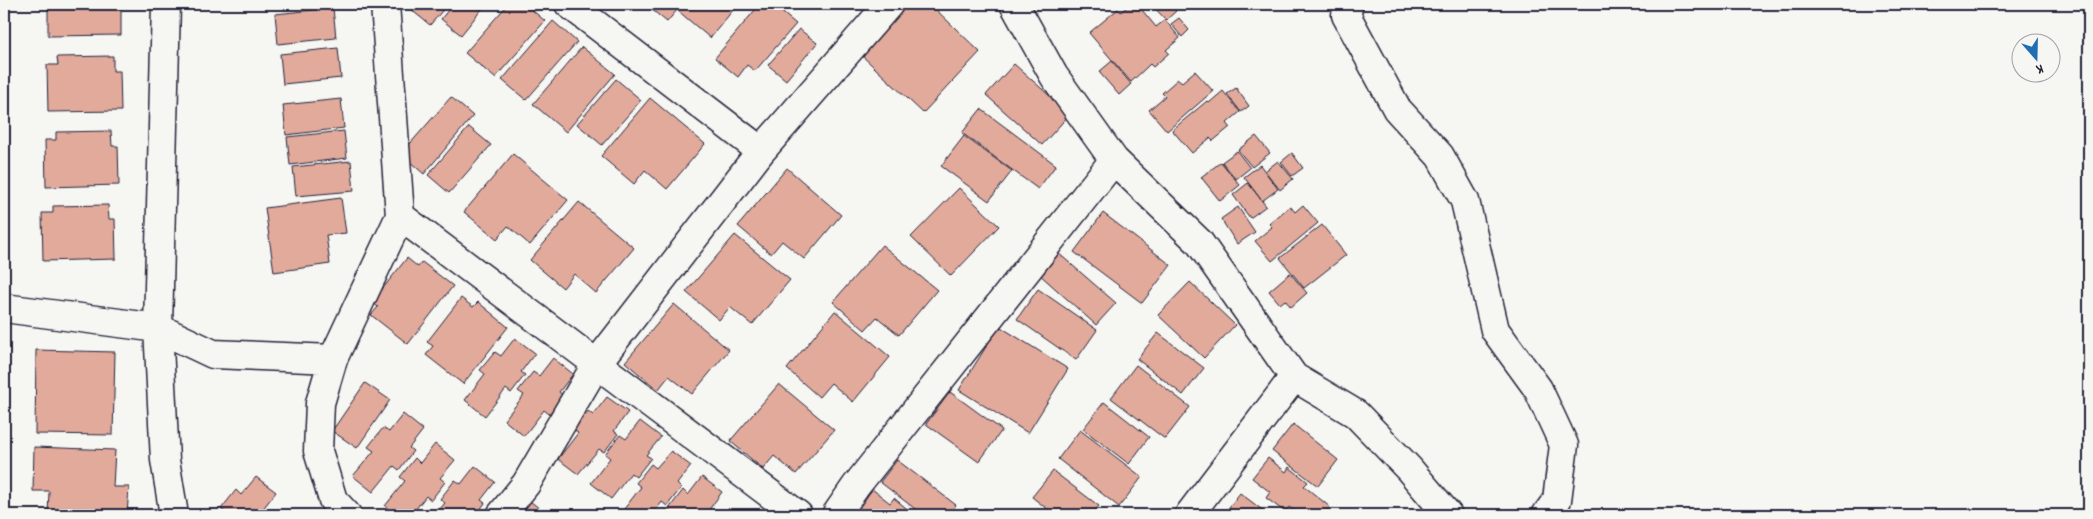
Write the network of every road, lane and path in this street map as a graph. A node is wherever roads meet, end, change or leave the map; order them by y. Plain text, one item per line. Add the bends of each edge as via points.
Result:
1 (166, 4) edge
2 (385, 4) edge
3 (569, 4) edge
4 (890, 4) edge
5 (1014, 4) edge
6 (1349, 4) edge
7 (762, 151) junction
8 (1114, 160) junction
9 (400, 216) junction
10 (4, 308) edge
11 (158, 328) junction
12 (333, 359) junction
13 (597, 363) junction
14 (1294, 377) junction
15 (174, 515) edge
16 (347, 515) edge
17 (501, 515) edge
18 (798, 515) edge
19 (836, 515) edge
20 (1189, 515) edge
21 (1448, 515) edge
22 (1546, 515) edge

1 - 11 street
2 - 9 street
3 - 7 street
4 - 7 street
5 - 8 street via 1054,76
6 - 22 street via 1346,14 1397,109 1440,156 1465,201 1495,330 1538,388 1564,445 1557,500
7 - 13 street
8 - 14 street via 1200,242
8 - 19 street
9 - 12 street
9 - 13 street
10 - 11 street
11 - 12 street via 213,354
11 - 15 street via 165,460
12 - 16 street via 320,403 318,452 333,500
13 - 17 street via 526,484
13 - 18 street
14 - 20 street
14 - 21 street via 1356,414

